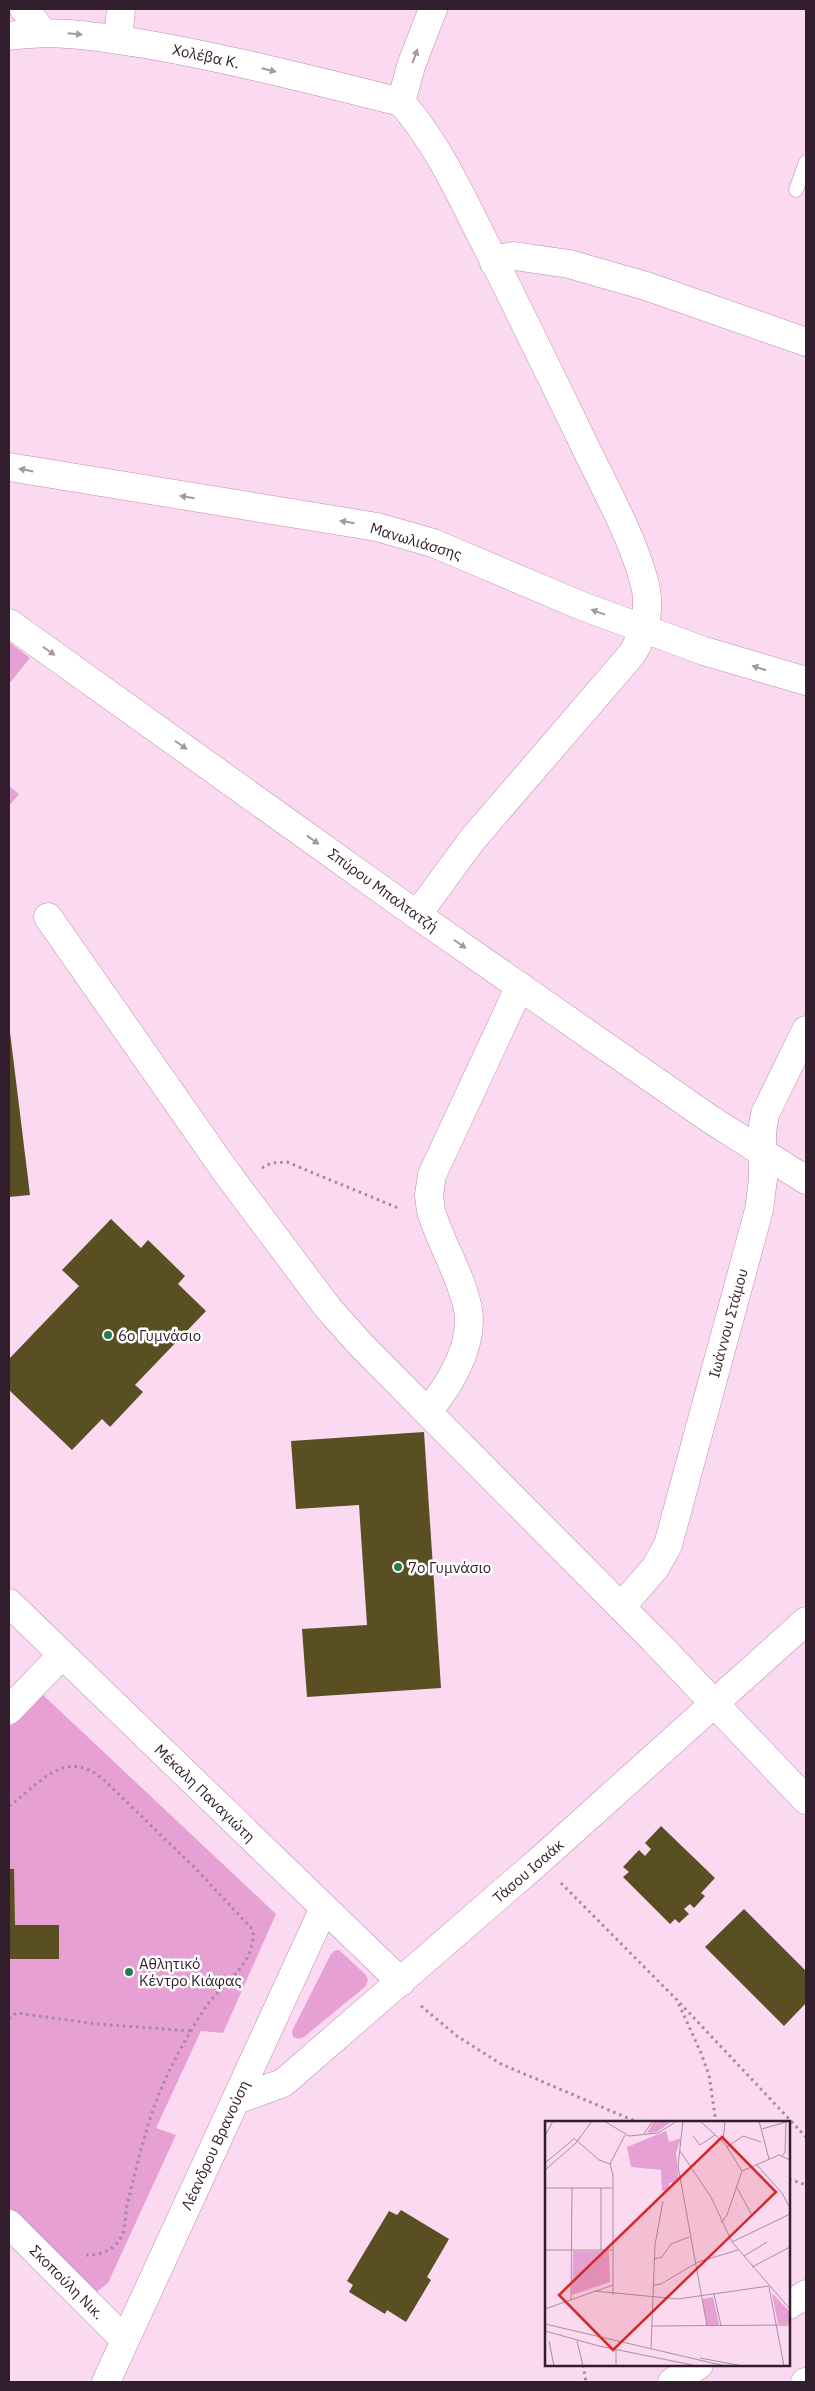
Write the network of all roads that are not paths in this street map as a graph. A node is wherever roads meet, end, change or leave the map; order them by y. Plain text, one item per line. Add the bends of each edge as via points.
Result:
1 (24, 9) edge
2 (121, 9) edge
3 (432, 9) edge
4 (44, 33) junction
5 (9, 36) edge
6 (118, 40) junction
7 (401, 102) junction
8 (806, 162) edge
9 (796, 190) dead end
10 (494, 263) junction
11 (806, 342) edge
12 (9, 467) edge
13 (9, 623) edge
14 (643, 633) junction
15 (806, 681) edge
16 (417, 915) junction
17 (48, 917) dead end
18 (520, 986) junction
19 (806, 1030) edge
20 (761, 1151) junction
21 (806, 1180) edge
22 (428, 1411) junction
23 (9, 1603) edge
24 (622, 1607) junction
25 (806, 1621) edge
26 (62, 1655) junction
27 (715, 1705) junction
28 (9, 1710) edge
29 (806, 1800) edge
30 (324, 1908) junction
31 (401, 1982) junction
32 (236, 2100) junction
33 (9, 2224) edge
34 (806, 2294) edge
35 (790, 2304) edge
36 (125, 2340) junction
37 (697, 2366) edge
38 (106, 2382) edge
39 (672, 2382) edge

1 - 4 street
2 - 6 street
7 -> 3 street
4 - 5 street, Χολέβα Κ.
4 -> 6 street, Χολέβα Κ.
6 -> 7 street, Χολέβα Κ. via 194,52
7 - 10 street via 414,116 447,168
8 - 9 lane
10 - 11 street via 514,256 569,264 646,286
10 - 14 street via 556,385 638,563 647,598
14 -> 12 street, Μανωλιάσσης via 434,543 377,527
13 -> 16 street, Σπύρου Μπαλτατζή
15 -> 14 street, Μανωλιάσσης
14 - 16 street via 632,654 467,847
16 -> 18 street, Σπύρου Μπαλτατζή
17 - 22 street via 234,1182 328,1308
18 - 20 street, Σπύρου Μπαλτατζή
18 - 22 street via 438,1158 429,1195 431,1212 468,1310 468,1333 444,1392
19 - 20 street, Ιωάννου Στάμου via 768,1108
20 - 21 street, Σπύρου Μπαλτατζή
20 - 24 street, Ιωάννου Στάμου via 763,1179 756,1223 668,1545 656,1568
22 - 24 street
23 - 26 street, Μέκαλη Παναγιώτη
24 - 27 street
25 - 27 street, Τάσου Ισαάκ
26 - 28 street
26 - 30 street, Μέκαλη Παναγιώτη
27 - 29 street
27 - 31 street, Τάσου Ισαάκ
30 - 31 street, Μέκαλη Παναγιώτη
30 - 32 street, Λέανδρου Βρανούση
31 - 32 street, Τάσου Ισαάκ via 283,2083
32 - 36 street, Λέανδρου Βρανούση
33 - 36 street, Σκοπούλη Νικ.
34 - 35 street
36 - 38 street, Λέανδρου Βρανούση
37 - 39 street

